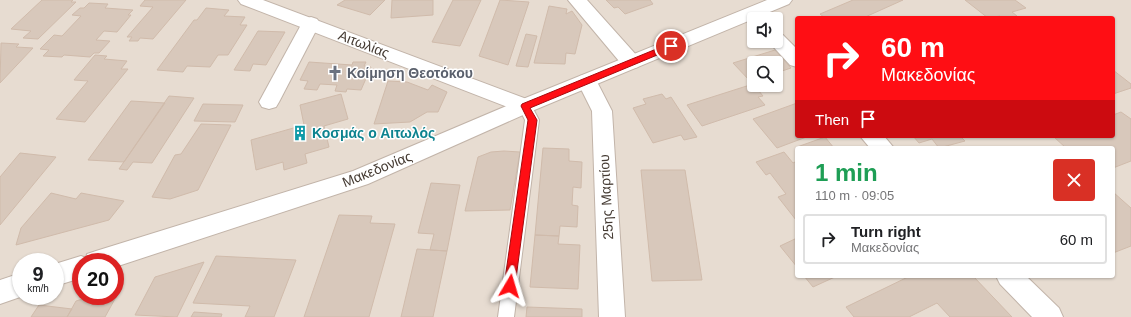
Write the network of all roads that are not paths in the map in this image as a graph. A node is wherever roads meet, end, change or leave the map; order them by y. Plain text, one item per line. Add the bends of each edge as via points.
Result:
1 (247, 0) edge
2 (577, 0) edge
3 (783, 0) edge
4 (760, 12) edge
5 (747, 18) edge
6 (311, 23) junction
7 (783, 46) edge
8 (795, 58) edge
9 (631, 62) junction
10 (587, 81) junction
11 (269, 102) dead end
12 (525, 106) junction
13 (873, 138) edge
14 (881, 146) edge
15 (124, 253) edge
16 (1011, 278) edge
17 (12, 288) edge
18 (0, 292) edge
19 (506, 317) edge
20 (612, 317) edge
21 (1050, 317) edge

1 - 6 street, Αιτωλίας
2 - 9 street
3 - 4 street, Μακεδονίας
5 - 9 street, Μακεδονίας
6 - 11 street
6 - 12 street, Αιτωλίας
7 - 8 street
9 - 10 street, Μακεδονίας
10 - 12 street, Μακεδονίας
10 - 20 street, 25ης Μαρτίου via 602,111
12 - 15 street, Μακεδονίας via 360,178
12 - 19 lane via 532,120
13 - 14 street
16 - 21 street
17 - 18 street

